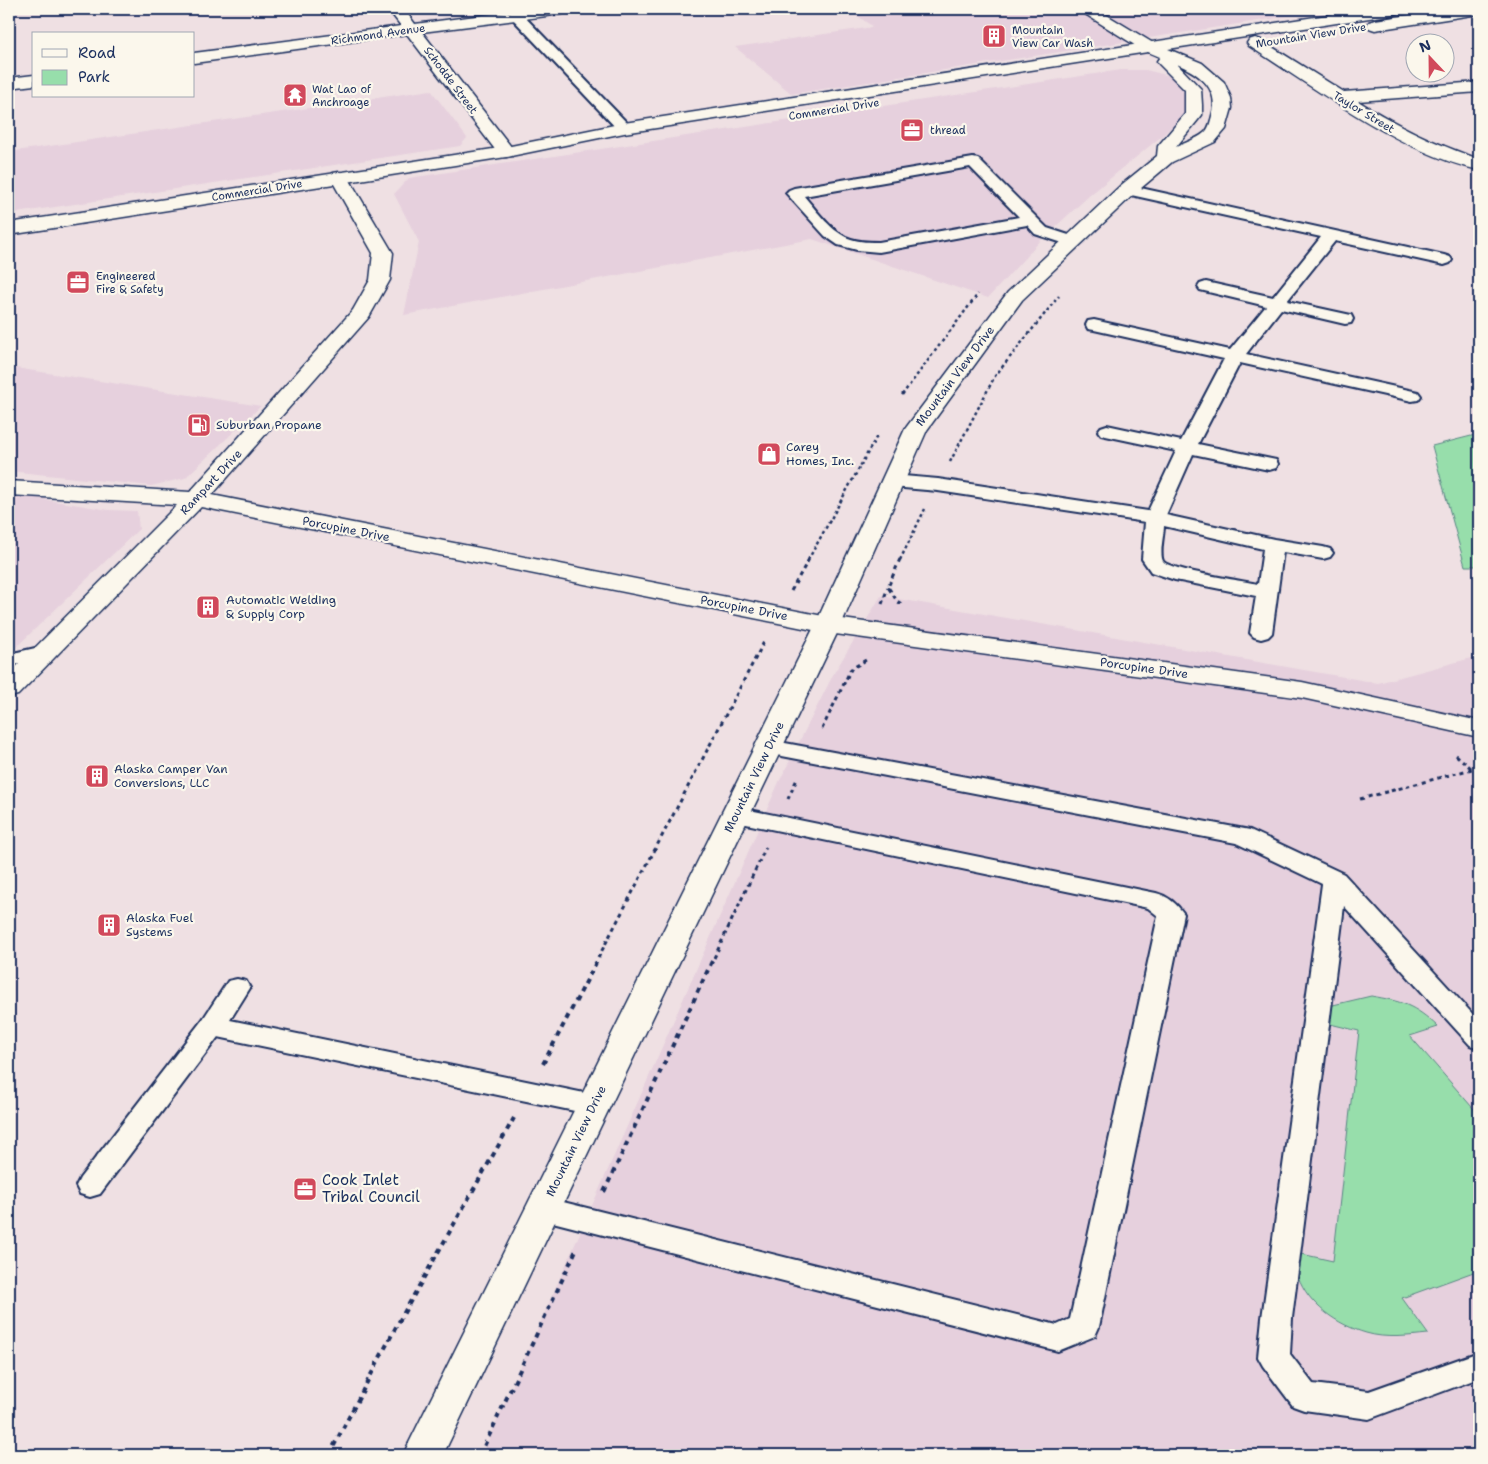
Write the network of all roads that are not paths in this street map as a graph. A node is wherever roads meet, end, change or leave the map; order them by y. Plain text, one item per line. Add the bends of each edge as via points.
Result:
1 (396, 9) edge
2 (562, 9) edge
3 (1087, 9) edge
4 (1396, 9) edge
5 (1479, 9) edge
6 (516, 15) junction
7 (412, 29) junction
8 (1255, 44) junction
9 (1147, 46) junction
10 (1167, 57) junction
11 (195, 58) edge
12 (32, 80) edge
13 (9, 83) edge
14 (1479, 87) edge
15 (1340, 97) junction
16 (624, 128) junction
17 (506, 152) junction
18 (1166, 158) junction
19 (1479, 165) edge
20 (339, 178) junction
21 (1127, 190) junction
22 (1030, 220) junction
23 (9, 229) edge
24 (1331, 235) junction
25 (1072, 241) junction
26 (1444, 260) dead end
27 (1206, 288) dead end
28 (1277, 304) junction
29 (1345, 319) dead end
30 (1094, 325) dead end
31 (1234, 357) junction
32 (1412, 396) dead end
33 (1107, 431) dead end
34 (1188, 447) junction
35 (1269, 464) dead end
36 (892, 481) junction
37 (9, 488) edge
38 (196, 499) junction
39 (1155, 518) junction
40 (1274, 545) junction
41 (1323, 553) dead end
42 (1267, 592) junction
43 (828, 625) junction
44 (1261, 633) dead end
45 (44, 652) junction
46 (9, 660) edge
47 (9, 689) edge
48 (1479, 728) edge
49 (769, 747) junction
50 (735, 815) junction
51 (1335, 880) junction
52 (237, 988) dead end
53 (212, 1026) junction
54 (1479, 1038) edge
55 (594, 1104) junction
56 (90, 1186) dead end
57 (543, 1209) junction
58 (1479, 1365) edge
59 (423, 1455) edge

1 - 7 street, Schodde Street
2 - 6 street, Richmond Avenue
3 - 9 street
4 - 9 street, Mountain View Drive
5 - 8 street, Mountain View Drive
6 - 7 street, Richmond Avenue
6 - 16 lane
7 - 11 street, Richmond Avenue
7 - 17 street, Schodde Street
8 - 10 street, Mountain View Drive
8 - 15 street, Taylor Street
9 - 10 street, Mountain View Drive
9 - 16 street, Commercial Drive
10 - 17 street, Commercial Drive via 643,138
10 - 18 street, Mountain View Drive via 1193,89 1194,106 1193,115 1167,146
10 - 18 street, Mountain View Drive via 1196,66 1218,86 1224,108 1217,129 1209,138
12 - 13 street
14 - 15 street
15 - 19 street, Taylor Street via 1418,143
16 - 17 street, Commercial Drive
17 - 20 street, Commercial Drive
18 - 21 street, Mountain View Drive
20 - 23 street, Commercial Drive
20 - 38 street, Rampart Drive via 383,253 380,280 362,314
21 - 24 lane
21 - 25 street, Mountain View Drive
22 - 22 lane via 973,162 794,193 834,237 846,243 879,247
22 - 25 lane via 1041,231
24 - 26 lane
24 - 28 lane
25 - 36 street, Mountain View Drive via 1015,296 921,421
27 - 28 lane
28 - 29 lane
28 - 31 lane
30 - 31 lane
31 - 32 lane
31 - 34 lane
33 - 34 lane
34 - 35 lane
34 - 39 lane
36 - 39 lane
36 - 43 street, Mountain View Drive
37 - 38 street, Porcupine Drive
38 - 43 street, Porcupine Drive
38 - 45 street, Rampart Drive
39 - 40 lane
39 - 42 lane via 1152,559 1158,568
40 - 41 lane
40 - 42 lane
42 - 44 lane
43 - 48 street, Porcupine Drive via 1302,690
43 - 49 street, Mountain View Drive
45 - 46 lane
45 - 47 street, Rampart Drive
49 - 50 street, Mountain View Drive
49 - 51 lane via 1242,836
50 - 55 street, Mountain View Drive
50 - 57 lane via 1156,901 1171,914 1084,1327 1058,1338
51 - 54 lane
51 - 58 lane via 1274,1357 1304,1396 1370,1405
52 - 53 lane
53 - 55 lane
53 - 56 lane
55 - 57 street, Mountain View Drive
57 - 59 street, Mountain View Drive

